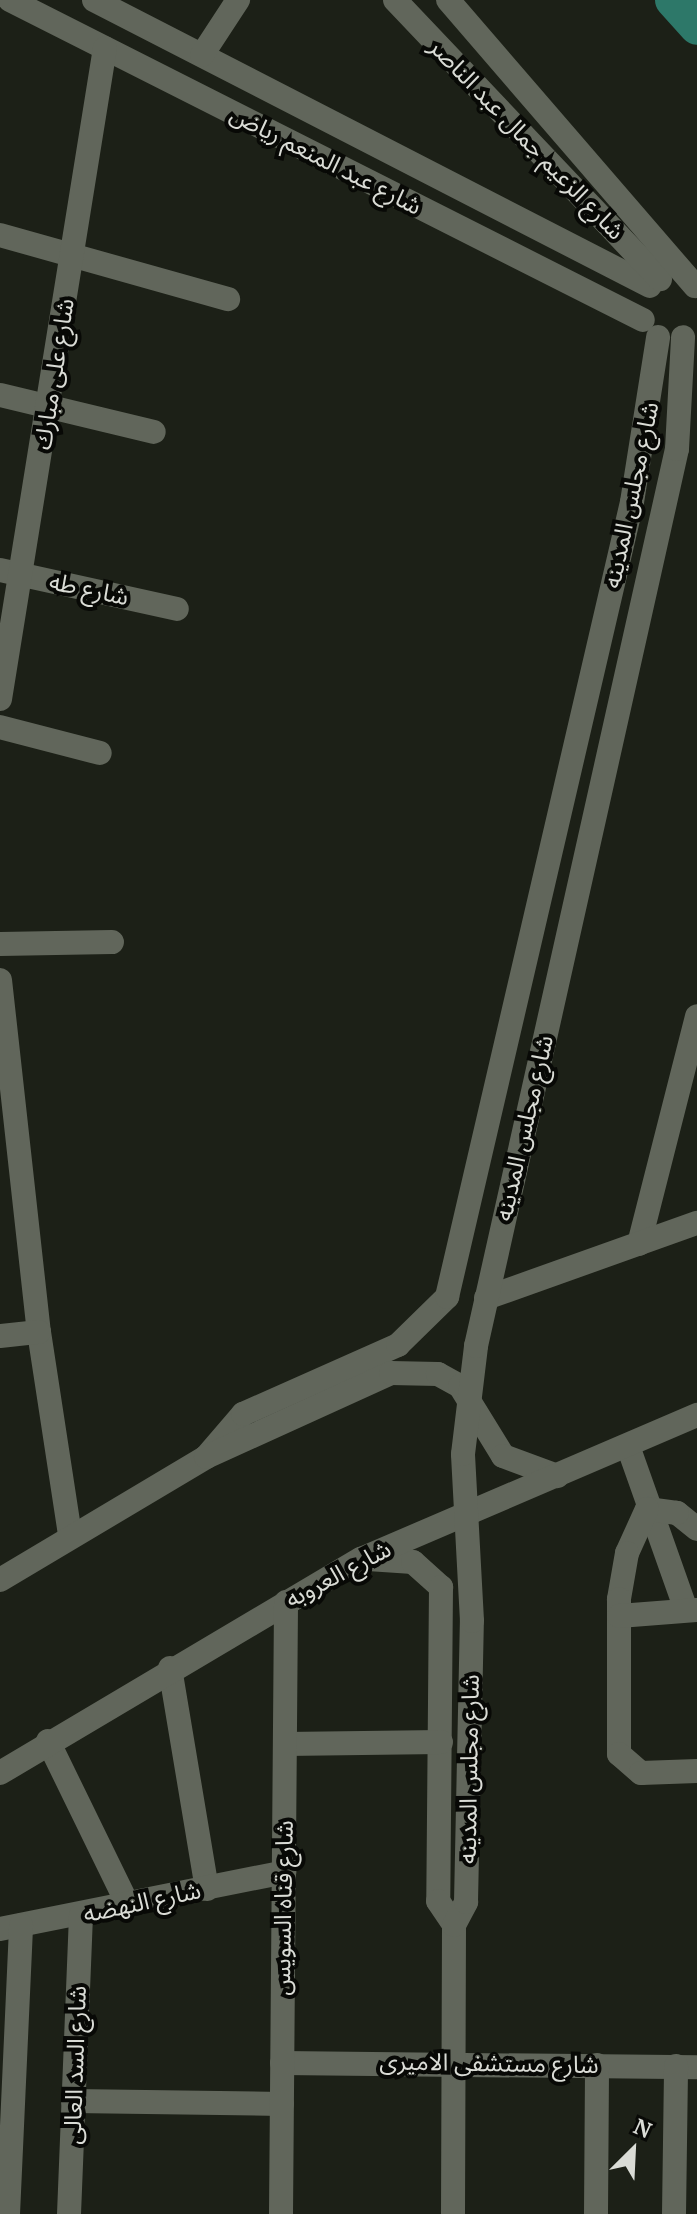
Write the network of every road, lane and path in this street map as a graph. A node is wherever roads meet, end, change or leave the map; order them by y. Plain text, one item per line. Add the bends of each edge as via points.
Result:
1 (10, 0) edge
2 (94, 0) edge
3 (238, 0) edge
4 (395, 0) edge
5 (448, 0) edge
6 (105, 48) junction
7 (202, 55) junction
8 (0, 235) edge
9 (72, 258) junction
10 (655, 282) junction
11 (696, 288) edge
12 (228, 299) dead end
13 (650, 328) junction
14 (693, 332) edge
15 (0, 395) edge
16 (48, 406) junction
17 (154, 432) dead end
18 (11, 572) edge
19 (177, 609) dead end
20 (0, 699) edge
21 (0, 727) edge
22 (100, 753) dead end
23 (112, 942) dead end
24 (0, 944) edge
25 (0, 980) edge
26 (697, 1016) edge
27 (697, 1223) edge
28 (639, 1244) junction
29 (486, 1298) junction
30 (39, 1332) junction
31 (0, 1336) edge
32 (469, 1399) junction
33 (697, 1415) edge
34 (628, 1446) junction
35 (206, 1457) junction
36 (558, 1477) junction
37 (647, 1509) junction
38 (464, 1510) junction
39 (697, 1529) edge
40 (70, 1534) junction
41 (361, 1559) junction
42 (0, 1580) edge
43 (286, 1602) junction
44 (692, 1610) edge
45 (619, 1616) junction
46 (170, 1668) junction
47 (48, 1741) junction
48 (441, 1742) junction
49 (285, 1744) junction
50 (697, 1771) edge
51 (0, 1773) edge
52 (284, 1872) junction
53 (207, 1889) junction
54 (128, 1905) junction
55 (81, 1915) junction
56 (454, 1925) junction
57 (11, 1927) edge
58 (454, 2061) junction
59 (282, 2063) junction
60 (597, 2065) junction
61 (687, 2066) edge
62 (73, 2101) junction
63 (282, 2104) junction
64 (8, 2214) edge
65 (69, 2214) edge
66 (281, 2214) edge
67 (453, 2214) edge
68 (596, 2214) edge
69 (674, 2214) edge

1 - 6 street, شارع عبد المنعم رياض
2 - 7 street, شارع عبد المنعم رياض
3 - 7 street
4 - 10 street, شارع الزعيم جمال عبد الناصر
5 - 11 street, شارع الزعيم جمال عبد الناصر
6 - 9 street, شارع على مبارك
6 - 13 street, شارع عبد المنعم رياض
7 - 10 street, شارع عبد المنعم رياض
8 - 9 street
9 - 12 street
9 - 16 street, شارع على مبارك
10 - 11 street, شارع عبد المنعم رياض
10 - 13 street, شارع مجلس المدينه
13 - 14 street
13 - 35 street, شارع مجلس المدينه via 632,502 447,1297 398,1345 243,1414
14 - 29 street, شارع مجلس المدينه via 677,449
15 - 16 street
16 - 17 street
16 - 18 street, شارع على مبارك
18 - 19 street, شارع طه
18 - 20 street, شارع على مبارك
21 - 22 street
23 - 24 street
25 - 30 street
26 - 28 street
27 - 28 street
28 - 29 street
29 - 32 street, شارع مجلس المدينه
30 - 31 street
30 - 40 street
32 - 35 street via 438,1374 391,1373
32 - 36 street via 503,1456
32 - 38 street, شارع مجلس المدينه
33 - 34 street, شارع العروبه
34 - 36 street, شارع العروبه
34 - 37 street
35 - 40 street
36 - 38 street, شارع العروبه
37 - 39 street via 677,1513
37 - 44 street
37 - 45 street via 621,1573
38 - 41 street, شارع العروبه
38 - 56 street, شارع مجلس المدينه via 472,1621 467,1886
40 - 42 street
41 - 43 street, شارع العروبه
41 - 48 street, شارع مجلس المدينه via 413,1562 441,1587
43 - 46 street, شارع العروبه
43 - 49 street, شارع قناه السويس
44 - 45 street
45 - 50 street via 623,1764 641,1773
46 - 47 street, شارع العروبه
46 - 53 street
47 - 51 street, شارع العروبه
47 - 54 street
48 - 49 street
48 - 56 street, شارع مجلس المدينه via 438,1901
49 - 52 street, شارع قناه السويس
52 - 53 street, شارع النهضه
52 - 59 street, شارع قناه السويس
53 - 54 street, شارع النهضه
54 - 55 street, شارع النهضه
55 - 57 street, شارع النهضه
55 - 62 street, شارع السد العالى
56 - 58 street, شارع مجلس المدينه
57 - 64 street
58 - 59 street, شارع مستشفى الاميرى
58 - 60 street, شارع مستشفى الاميرى
58 - 67 street, شارع مجلس المدينه
59 - 63 street, شارع قناه السويس
60 - 61 street, شارع مستشفى الاميرى
60 - 68 street
61 - 69 street
62 - 63 street
62 - 65 street, شارع السد العالى
63 - 66 street, شارع قناه السويس

